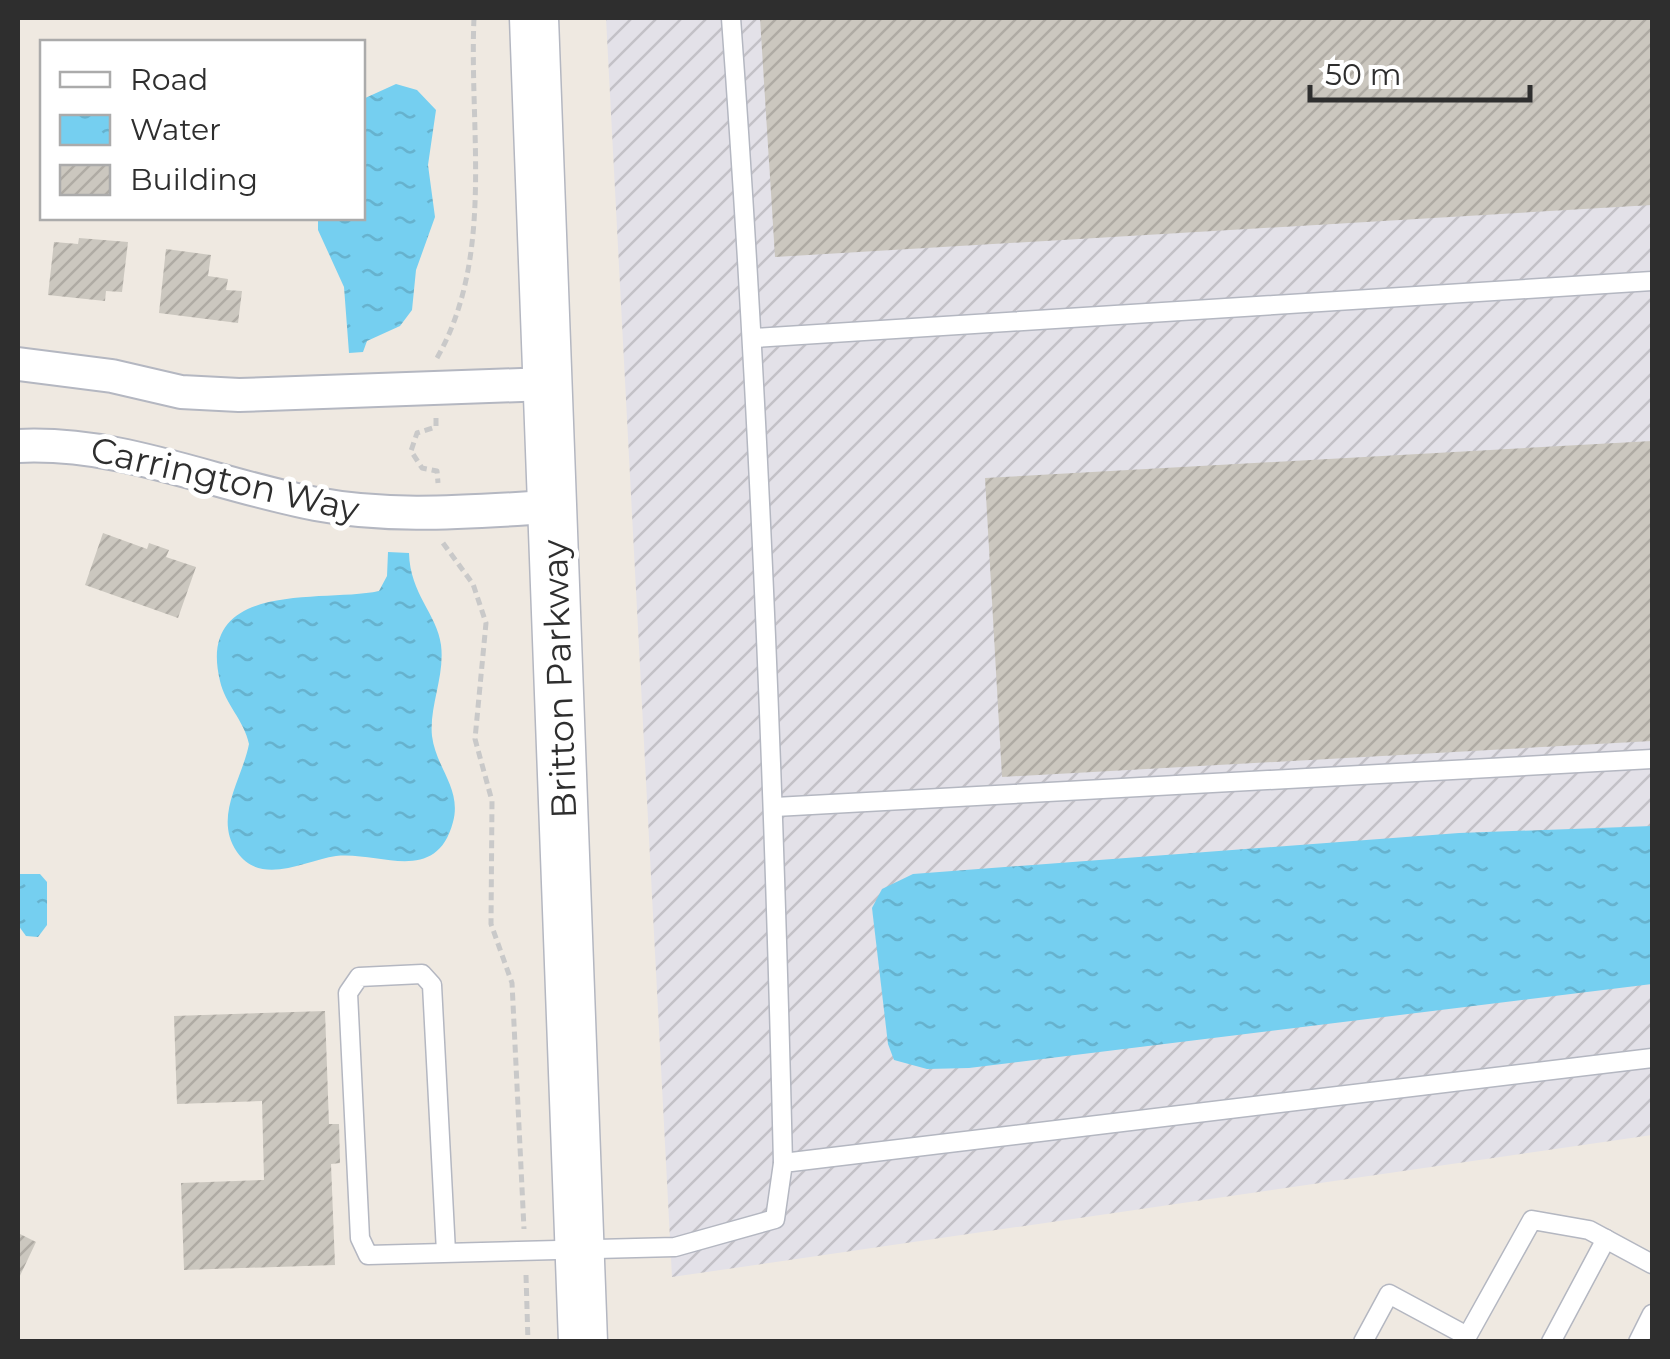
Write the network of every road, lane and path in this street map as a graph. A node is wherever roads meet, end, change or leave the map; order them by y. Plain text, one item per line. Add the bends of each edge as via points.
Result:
1 (474, 18) edge
2 (534, 18) edge
3 (731, 18) edge
4 (1652, 281) edge
5 (754, 338) junction
6 (18, 364) edge
7 (548, 384) junction
8 (435, 388) junction
9 (18, 446) edge
10 (552, 507) junction
11 (441, 512) junction
12 (1652, 760) edge
13 (775, 808) junction
14 (1652, 1058) edge
15 (783, 1163) junction
16 (1606, 1239) junction
17 (580, 1247) junction
18 (525, 1248) junction
19 (446, 1252) junction
20 (1652, 1264) edge
21 (1652, 1314) edge
22 (1466, 1339) edge
23 (528, 1342) edge
24 (583, 1342) edge
25 (1363, 1342) edge
26 (1551, 1342) edge
27 (1638, 1342) edge

1 - 8 path via 468,286 435,362
2 - 7 main road, Britton Parkway
3 - 5 lane
4 - 5 lane
5 - 13 lane
6 - 8 street via 180,392
7 - 8 street
7 - 10 main road, Britton Parkway
8 - 11 path via 436,427 417,433 411,451 422,468 437,471
9 - 11 street, Carrington Way via 85,447 363,512
10 - 11 street, Carrington Way
10 - 17 main road, Britton Parkway
11 - 18 path via 442,542 473,584 486,622 476,740 492,801 491,924 512,983
12 - 13 lane
13 - 15 lane
14 - 15 lane
15 - 17 lane via 775,1219 676,1247
16 - 20 lane
16 - 22 lane via 1532,1220
16 - 26 lane
17 - 18 lane
17 - 24 main road, Britton Parkway
18 - 19 lane
18 - 23 path
19 - 19 lane via 368,1255 360,1238 348,993 359,977 422,974 432,985
21 - 27 lane
22 - 25 lane via 1388,1294

